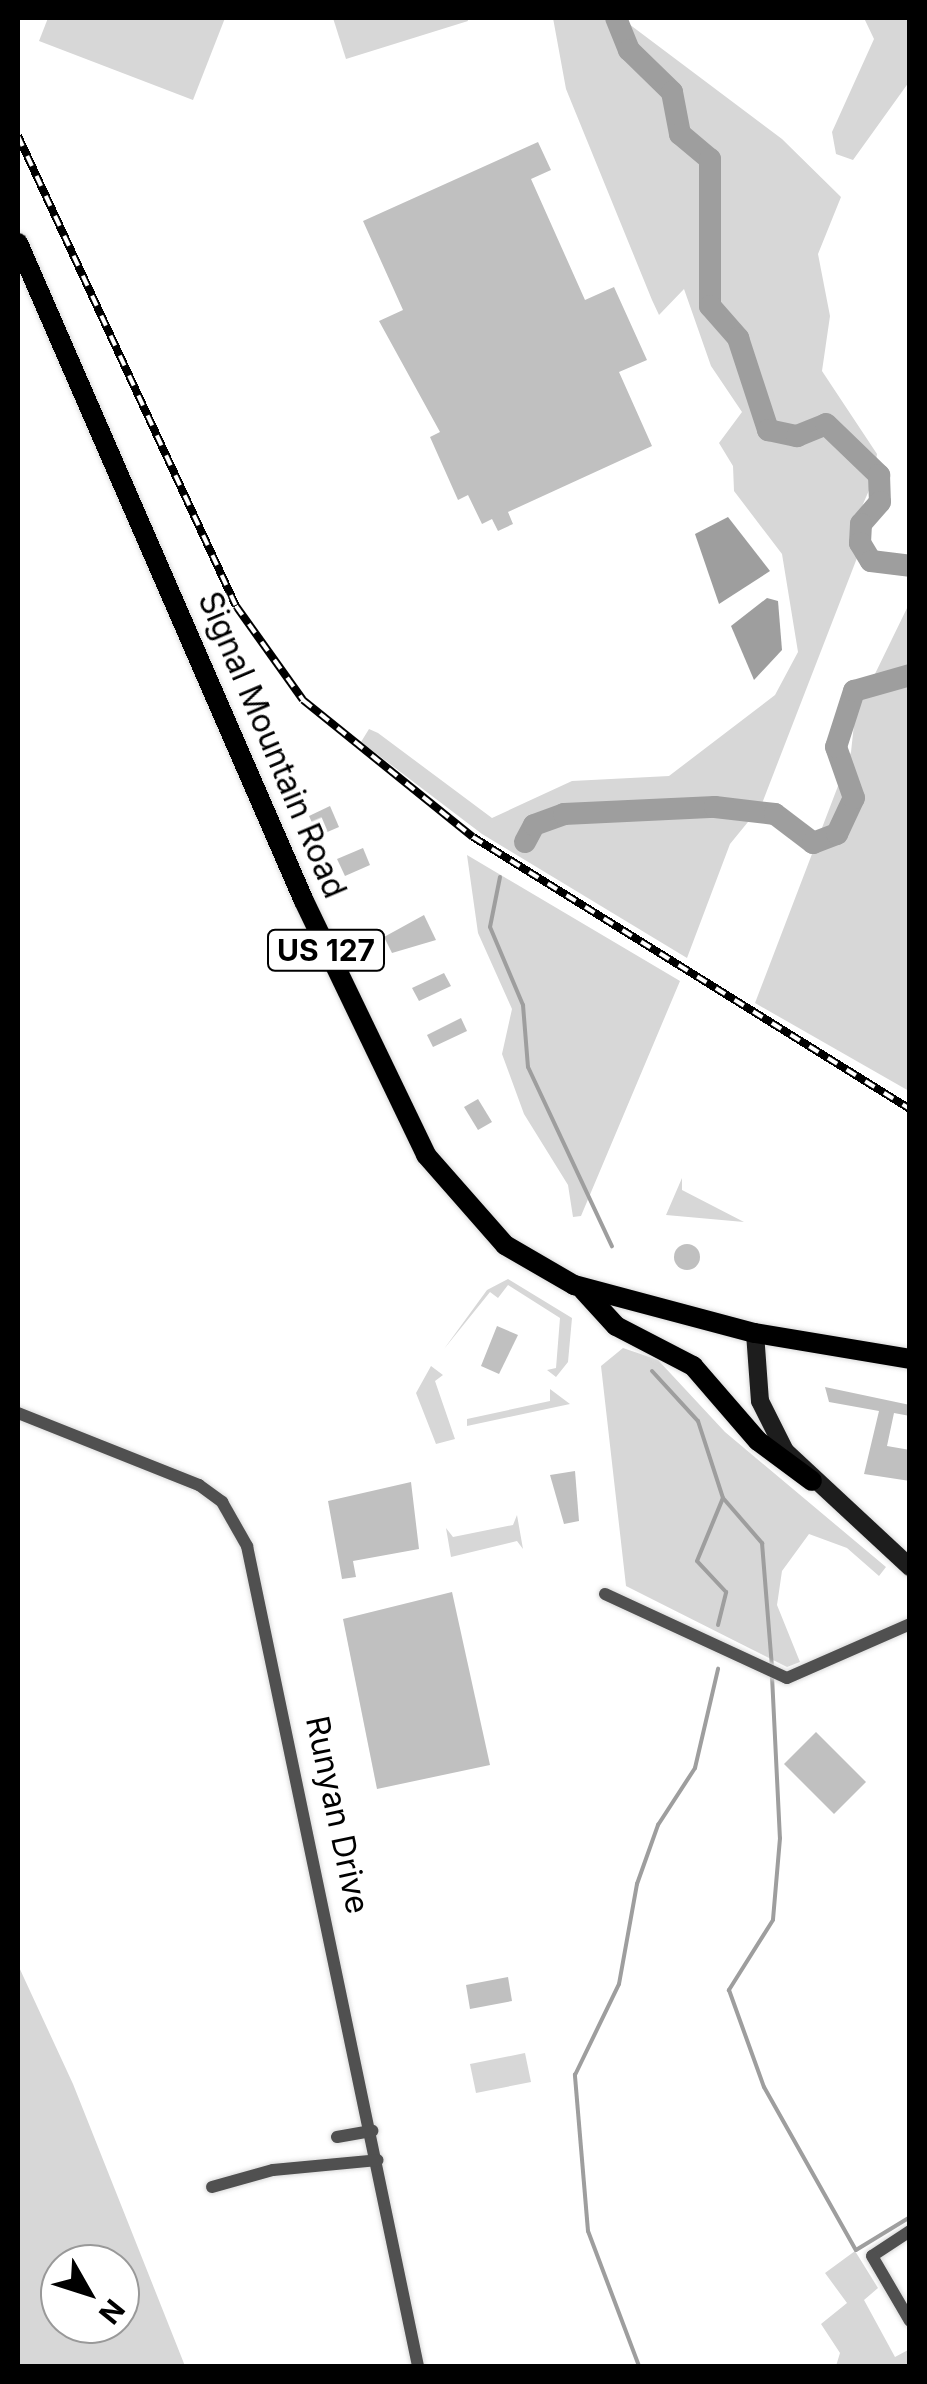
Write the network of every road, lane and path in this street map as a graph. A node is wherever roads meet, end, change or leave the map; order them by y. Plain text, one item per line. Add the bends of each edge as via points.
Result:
1 (18, 243) edge
2 (582, 1288) junction
3 (754, 1333) junction
4 (910, 1359) edge
5 (18, 1413) edge
6 (812, 1481) junction
7 (910, 1566) edge
8 (605, 1594) dead end
9 (910, 1624) edge
10 (372, 2131) junction
11 (337, 2137) dead end
12 (378, 2160) junction
13 (212, 2187) dead end
14 (910, 2231) edge
15 (910, 2320) edge
16 (418, 2366) edge

1 - 2 main road, Signal Mountain Road / US 127 via 397,1104 426,1155 506,1245
2 - 3 main road, Signal Mountain Road / US 127
2 - 6 main road via 616,1326 694,1366 758,1441
3 - 4 main road, Signal Mountain Road / US 127
3 - 6 main road via 770,1428
5 - 10 street, Runyan Drive via 199,1485 233,1516 292,1729
6 - 7 main road
8 - 9 street via 788,1678
10 - 11 street
10 - 12 street, Runyan Drive
12 - 13 street via 274,2170
12 - 16 street, Runyan Drive
14 - 15 street via 872,2256

